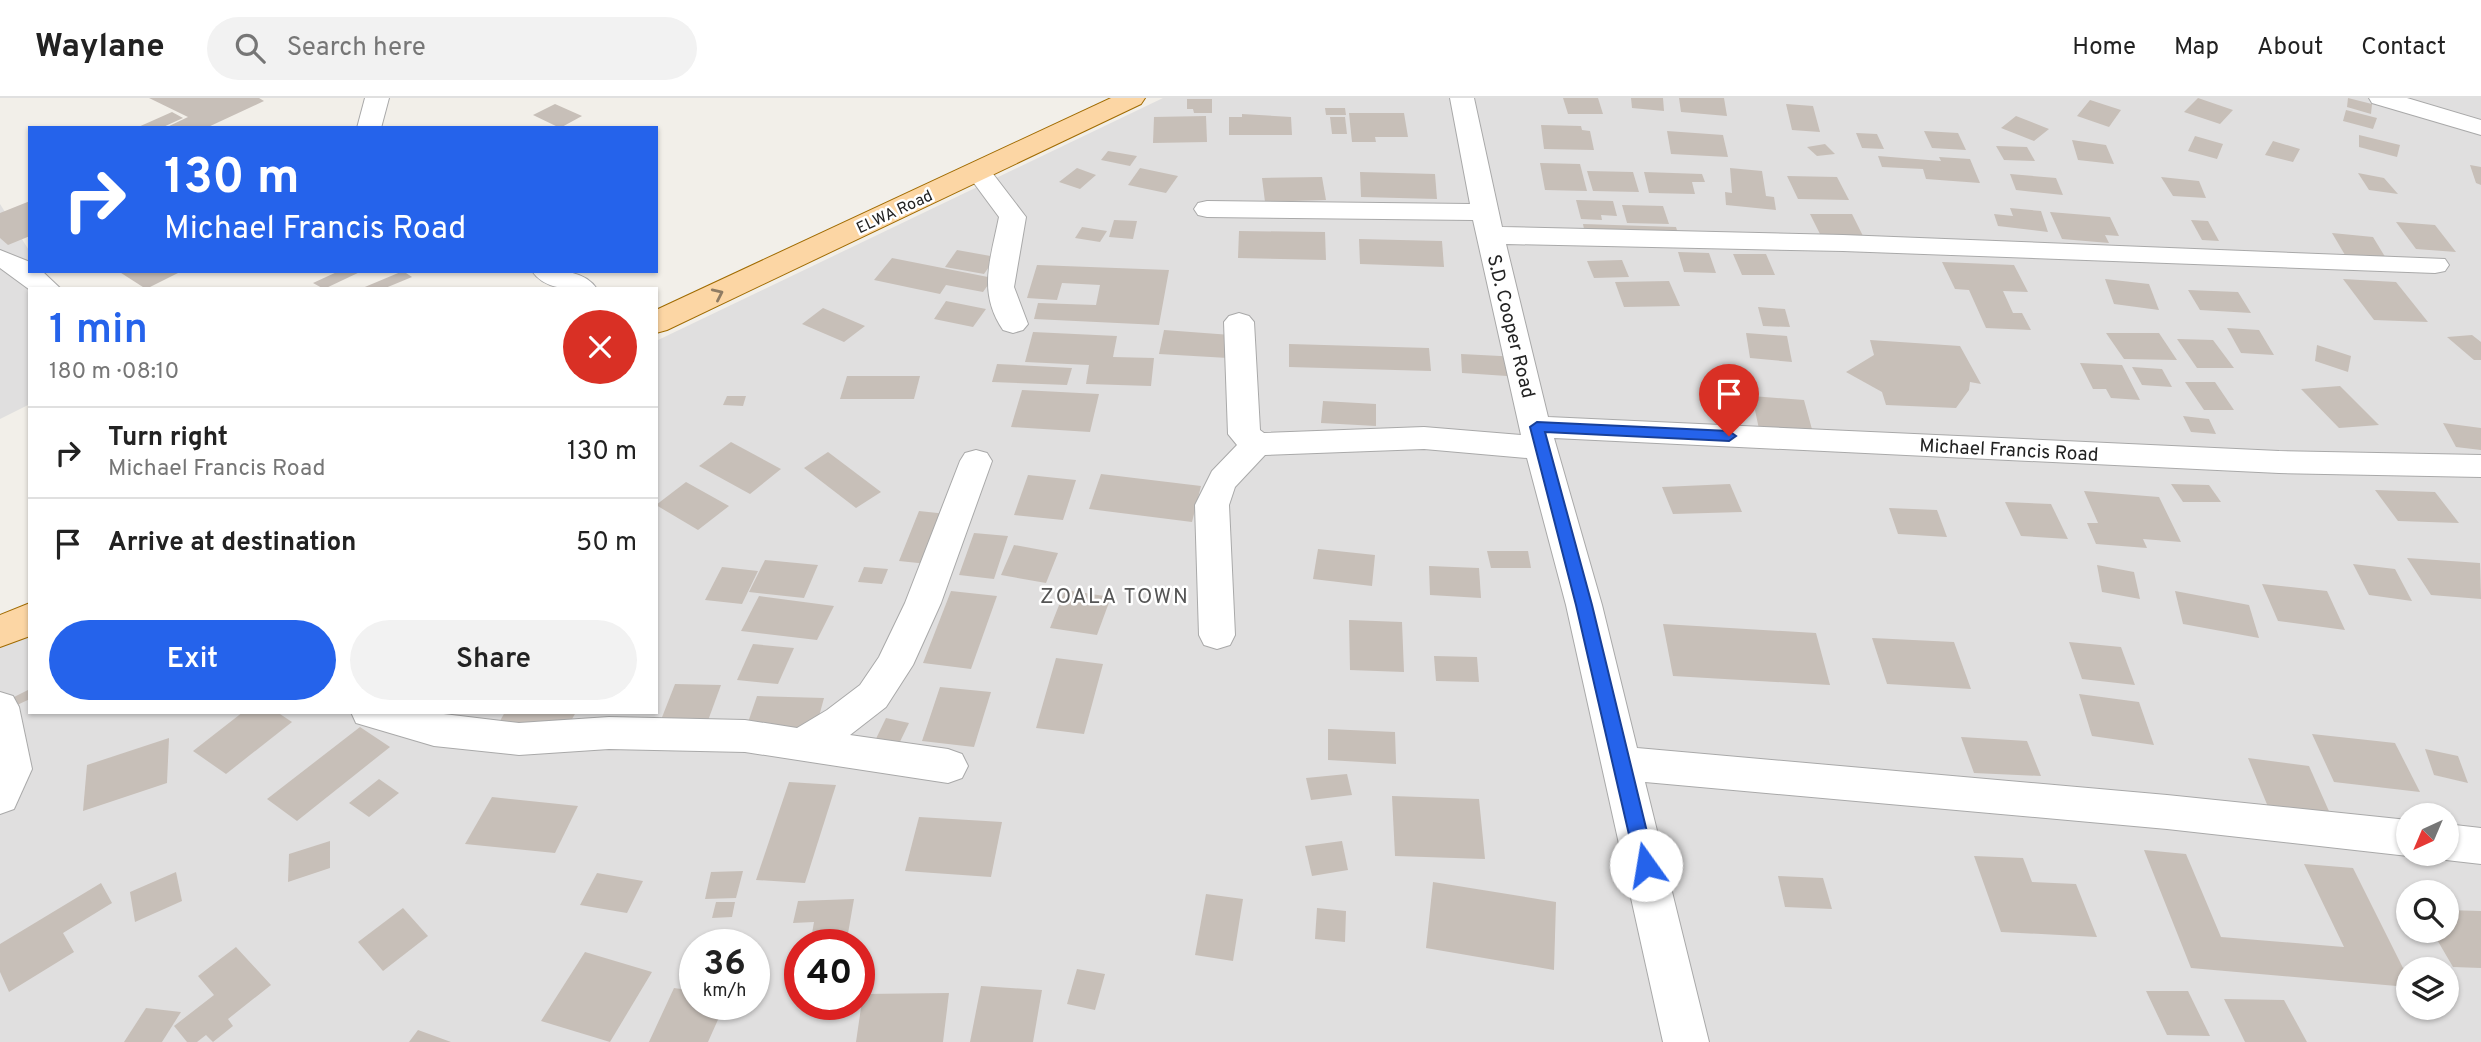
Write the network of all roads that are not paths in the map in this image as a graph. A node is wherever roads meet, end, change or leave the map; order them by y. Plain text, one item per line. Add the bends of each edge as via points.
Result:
1 (377, 98) edge
2 (1099, 98) edge
3 (1132, 98) edge
4 (1462, 98) edge
5 (2381, 98) edge
6 (370, 126) edge
7 (2481, 128) edge
8 (978, 171) junction
9 (1206, 209) dead end
10 (1487, 223) junction
11 (0, 258) edge
12 (2435, 265) dead end
13 (550, 273) edge
14 (44, 287) edge
15 (579, 287) edge
16 (658, 297) edge
17 (658, 322) edge
18 (1238, 322) dead end
19 (1013, 324) dead end
20 (1539, 437) junction
21 (1257, 444) junction
22 (976, 461) dead end
23 (2481, 466) edge
24 (28, 591) edge
25 (0, 604) edge
26 (28, 619) edge
27 (0, 632) edge
28 (1217, 635) dead end
29 (0, 707) edge
30 (377, 714) edge
31 (801, 745) junction
32 (1623, 763) junction
33 (947, 766) dead end
34 (0, 797) edge
35 (2396, 837) edge
36 (2459, 843) edge
37 (2481, 846) edge
38 (1686, 1042) edge

1 - 6 street
2 - 16 main road, ELWA Road
3 - 8 main road, ELWA Road
4 - 10 street, S.D. Cooper Road
5 - 7 street
17 -> 8 main road, ELWA Road
8 - 19 street via 1013,217 1000,287
9 - 10 street
10 - 12 street via 1871,244
10 - 20 street, S.D. Cooper Road
11 - 14 street
13 - 15 street
18 - 21 street via 1244,434
20 - 21 street, Michael Francis Road
20 - 23 street, Michael Francis Road
20 - 32 street, S.D. Cooper Road
21 - 28 street via 1225,475 1214,498
22 - 31 street via 923,603 894,664 873,696
24 - 25 main road
26 - 27 main road
29 - 34 street via 12,769
30 - 31 street via 434,730 519,739 609,733 745,736
31 - 33 street
32 - 35 street
32 - 38 street, S.D. Cooper Road
36 - 37 street

